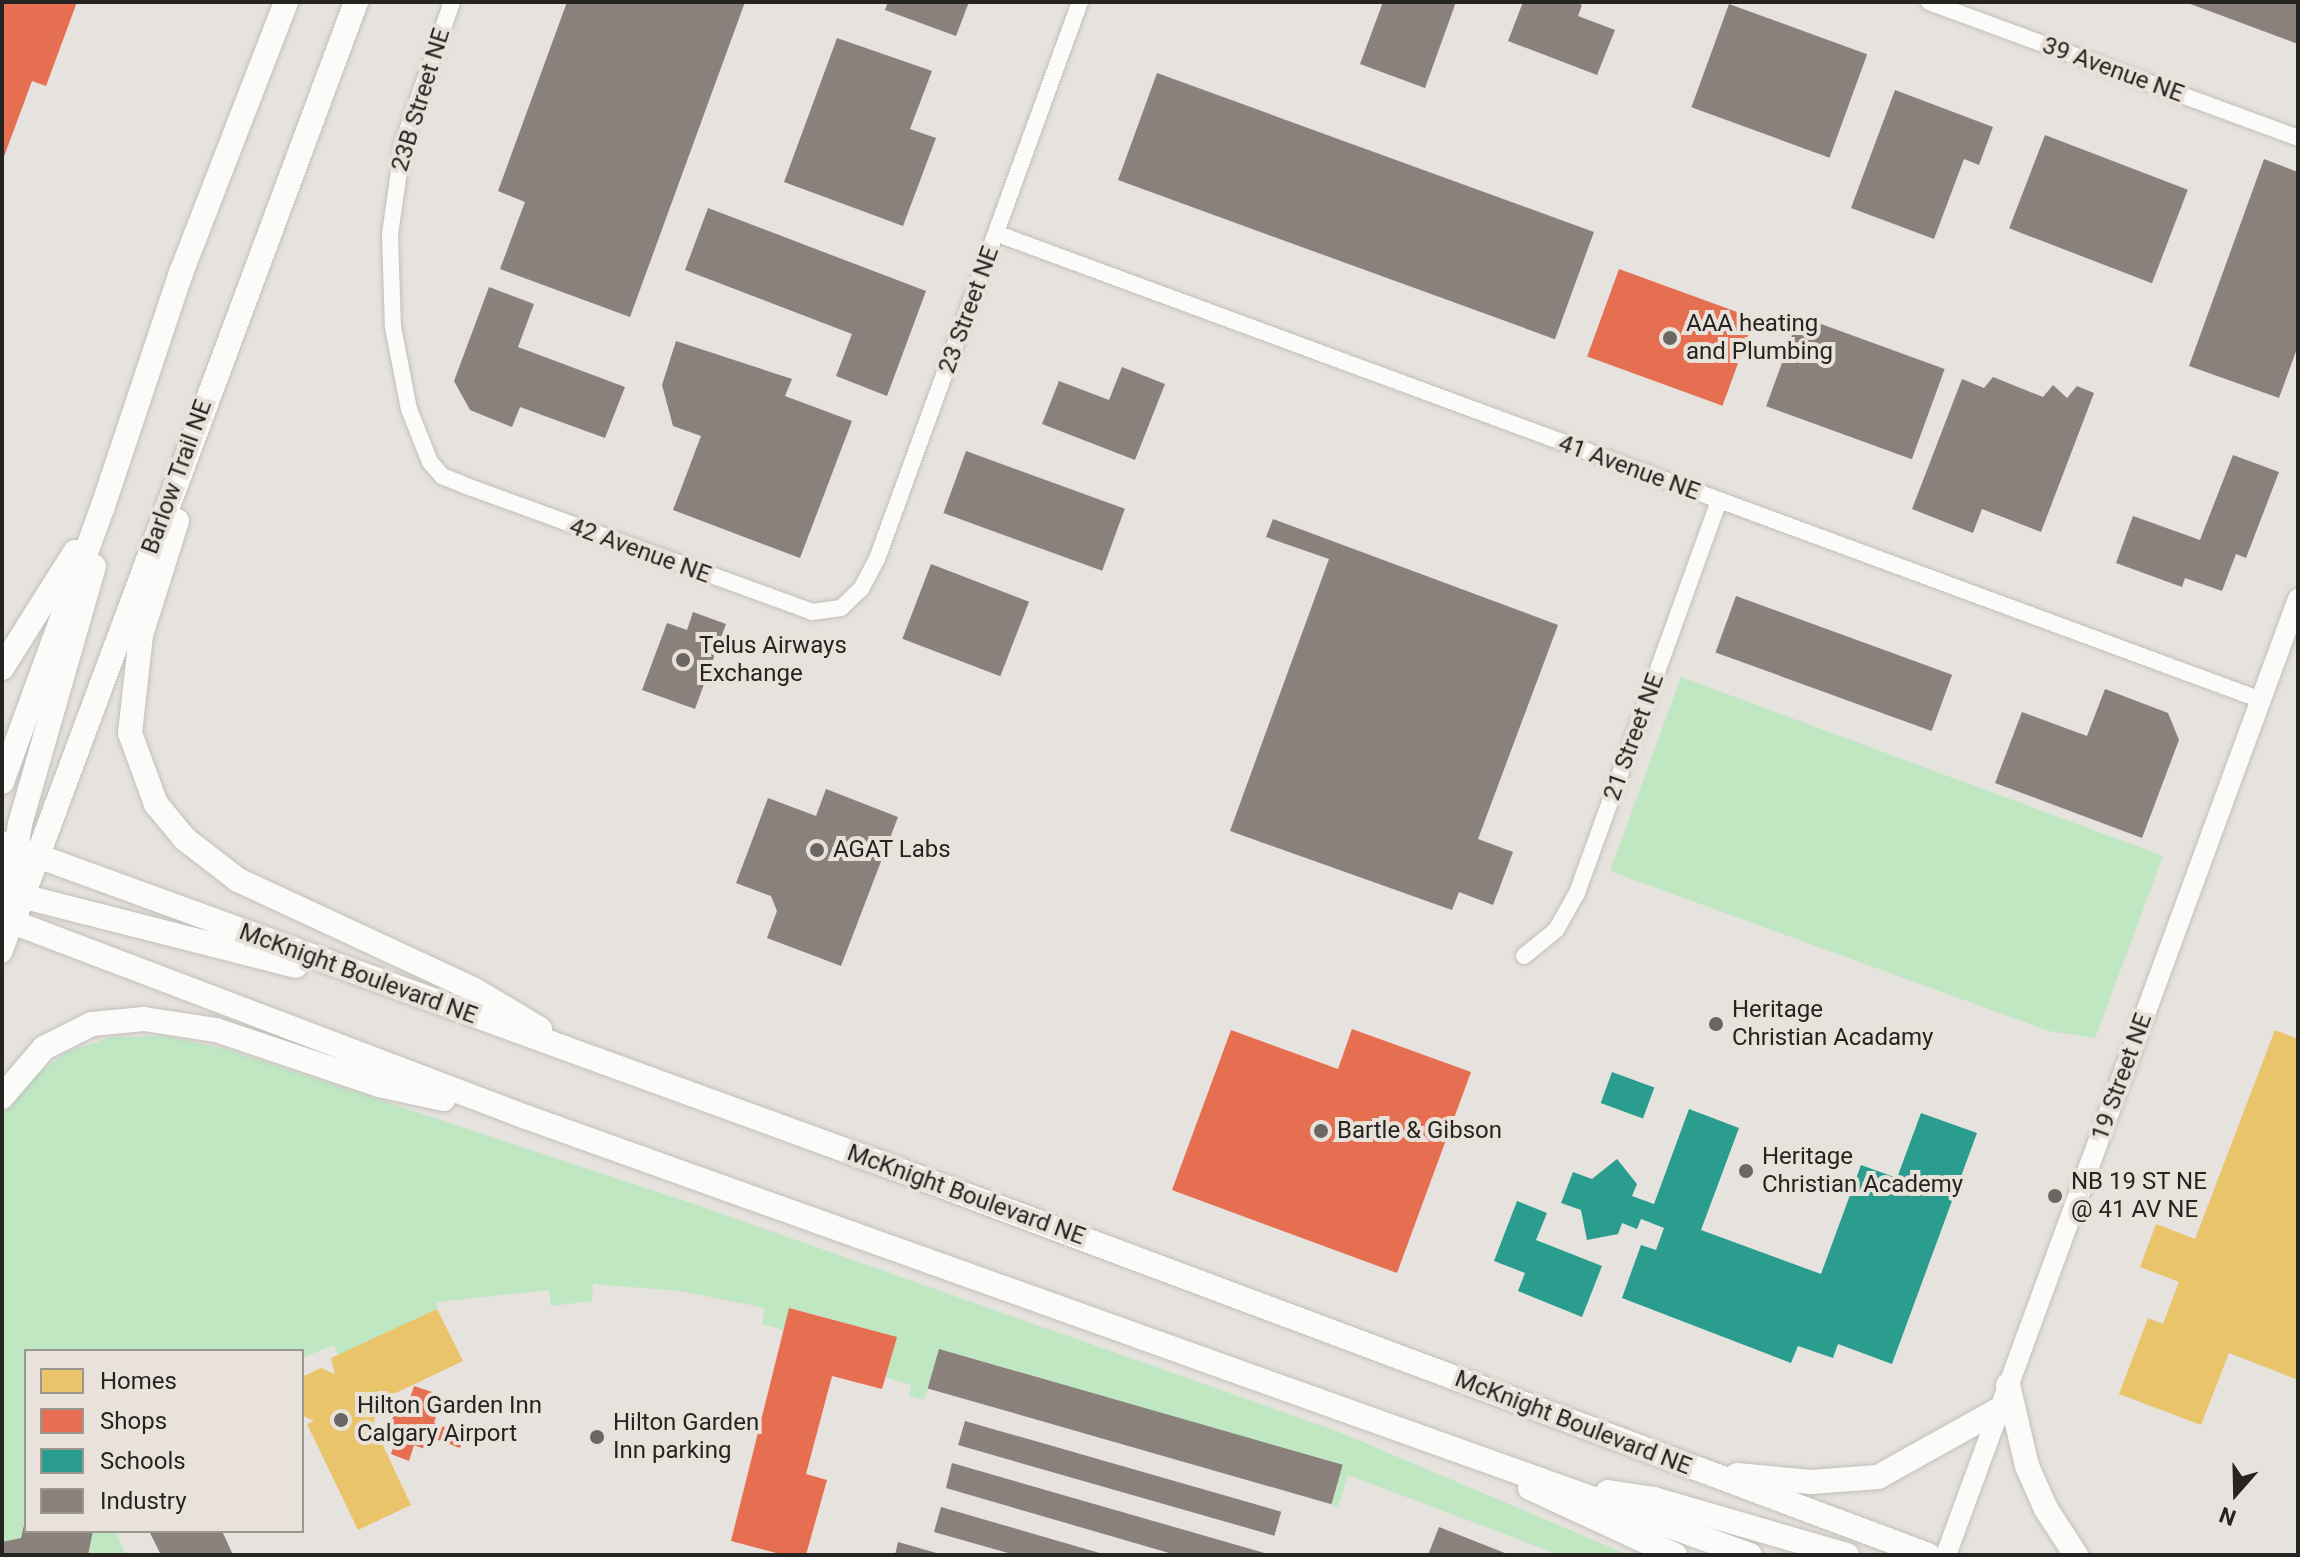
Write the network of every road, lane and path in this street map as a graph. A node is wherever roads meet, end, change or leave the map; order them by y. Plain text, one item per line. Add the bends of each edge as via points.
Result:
1 (286, 2) edge
2 (356, 2) edge
3 (452, 2) edge
4 (1080, 2) edge
5 (1929, 2) edge
6 (2298, 138) edge
7 (998, 234) junction
8 (196, 425) junction
9 (442, 476) joint
10 (1719, 501) junction
11 (103, 506) junction
12 (2298, 599) edge
13 (841, 608) joint
14 (2, 668) edge
15 (2261, 700) junction
16 (2, 782) edge
17 (7, 854) edge
18 (38, 856) junction
19 (10, 893) edge
20 (8, 920) edge
21 (2, 953) edge
22 (1524, 956) dead end
23 (426, 1000) junction
24 (583, 1054) junction
25 (2, 1097) edge
26 (526, 1117) junction
27 (2008, 1385) junction
28 (1998, 1410) junction
29 (1465, 1452) junction
30 (1706, 1472) junction
31 (1558, 1485) junction
32 (1675, 1555) edge
33 (1750, 1555) edge
34 (1847, 1555) edge
35 (1928, 1555) edge
36 (1946, 1555) edge
37 (2076, 1555) edge

1 - 11 main road via 181,273
2 - 8 main road, Barlow Trail NE
3 - 9 street, 23B Street NE via 403,143 388,279 409,409 420,445
4 - 7 street, 23 Street NE
5 - 6 street, 39 Avenue NE
7 - 10 street, 41 Avenue NE
7 - 13 street, 23 Street NE via 877,559 861,589
8 - 18 main road, Barlow Trail NE
8 - 24 main road via 193,471 141,635 130,733 156,804 185,839 238,880 473,989
9 - 13 street, 42 Avenue NE via 776,602 812,612
10 - 15 street, 41 Avenue NE
10 - 22 street, 21 Street NE via 1577,893 1556,930
11 - 14 main road
11 - 16 main road
11 - 17 main road via 92,583
12 - 15 street, 19 Street NE
15 - 27 street, 19 Street NE
17 - 18 main road
17 - 19 main road
18 - 19 main road, Barlow Trail NE
18 - 23 main road, McKnight Boulevard NE
19 - 20 main road, Barlow Trail NE
19 - 23 main road
20 - 21 street, Barlow Trail NE
20 - 26 main road
23 - 24 main road, McKnight Boulevard NE
24 - 30 main road, McKnight Boulevard NE
25 - 26 main road via 44,1048 92,1024 144,1019 216,1030 379,1085
26 - 29 main road
27 - 28 street, 19 Street NE
27 - 37 main road via 2027,1466 2054,1524
28 - 30 main road via 1878,1477 1811,1482
28 - 36 street, 19 Street NE
29 - 31 main road
29 - 32 main road via 1556,1502
30 - 35 main road, McKnight Boulevard NE
31 - 33 main road
31 - 34 main road via 1654,1499

